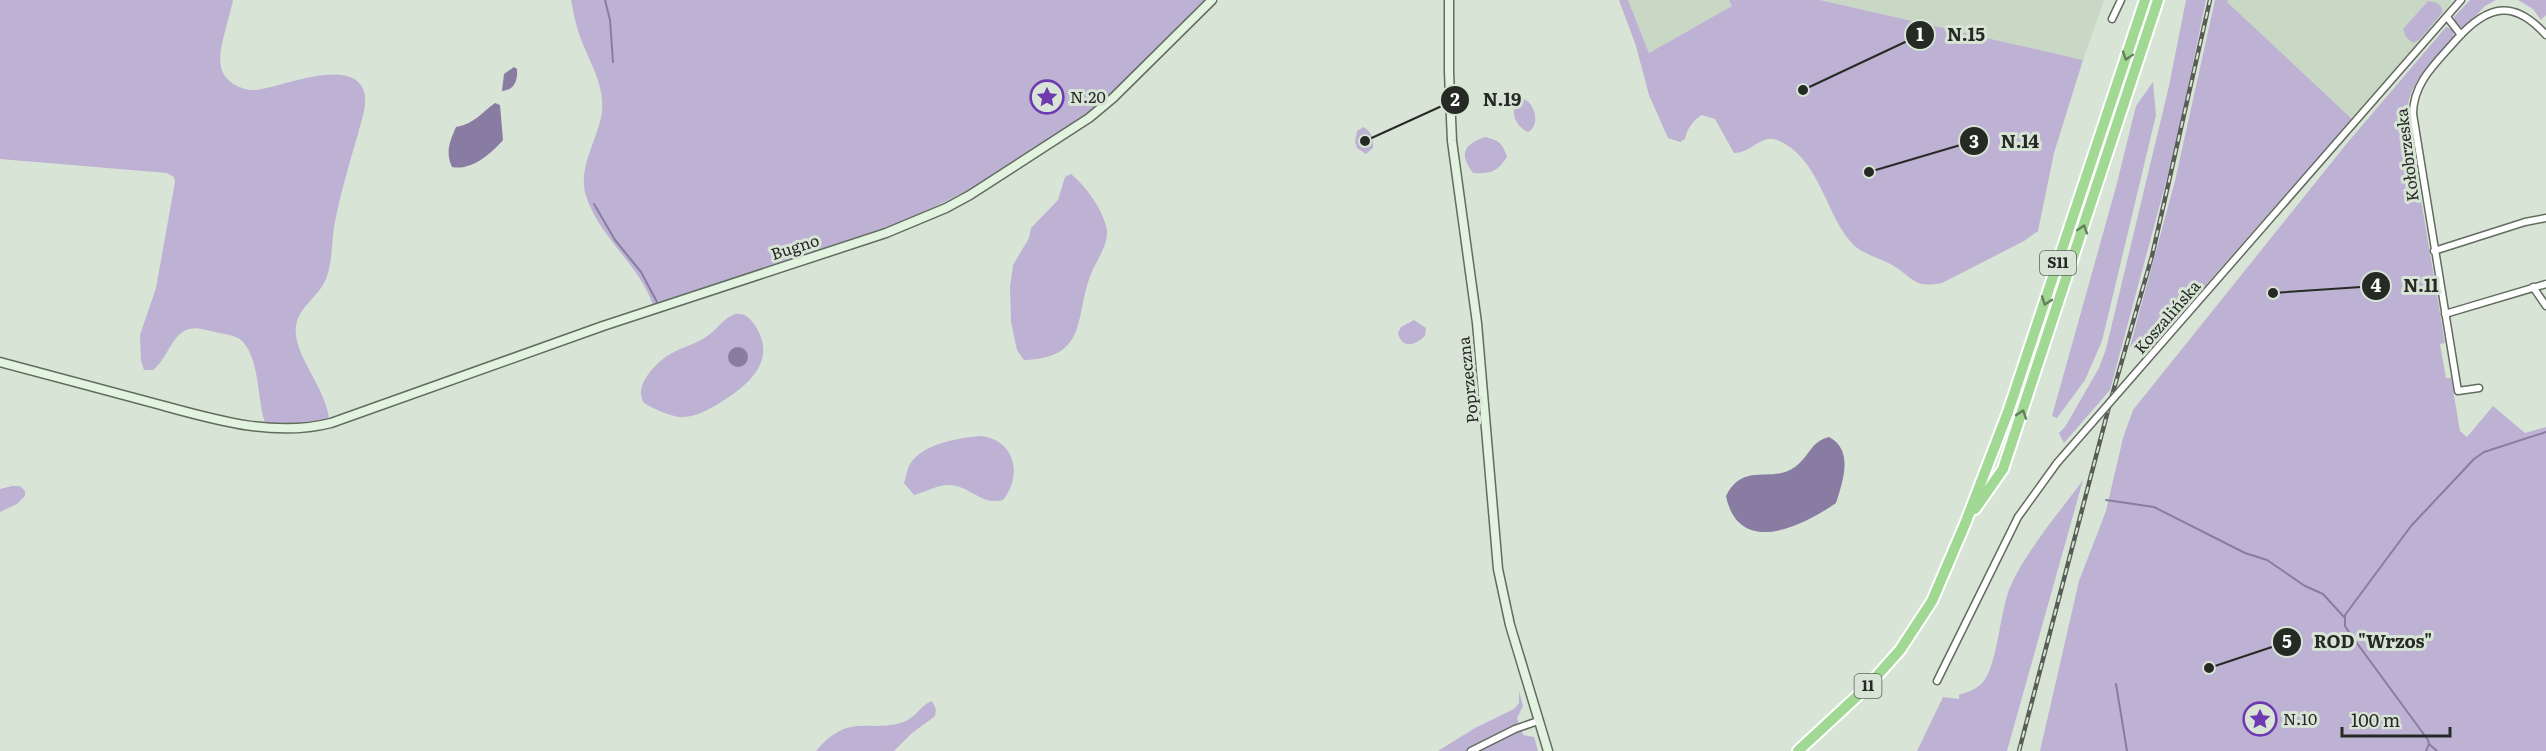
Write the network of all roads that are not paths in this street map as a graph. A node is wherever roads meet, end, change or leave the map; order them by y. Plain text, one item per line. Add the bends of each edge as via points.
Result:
1 (1212, 0) edge
2 (1449, 0) edge
3 (2121, 0) edge
4 (2145, 0) edge
5 (2158, 0) edge
6 (2461, 0) edge
7 (2495, 3) dead end
8 (2532, 12) dead end
9 (2447, 17) junction
10 (2112, 19) dead end
11 (2461, 35) junction
12 (2546, 35) edge
13 (2546, 218) edge
14 (2434, 251) junction
15 (2546, 284) edge
16 (2533, 287) junction
17 (2546, 306) edge
18 (2445, 314) junction
19 (0, 363) edge
20 (2479, 388) dead end
21 (2003, 469) joint
22 (1965, 524) junction
23 (1937, 681) dead end
24 (1538, 721) junction
25 (1471, 751) edge
26 (1548, 751) edge
27 (1798, 751) edge

1 - 19 street, Bugno via 1089,118 946,208 331,423 286,429 244,425
2 - 24 street, Poprzeczna via 1452,141 1477,323 1496,550 1507,614
3 - 10 street
4 -> 22 highway, S11 via 2008,412
21 -> 5 highway, S11
6 - 9 street, Koszalińska
7 - 11 street, Kołobrzeska
8 - 12 street
9 - 11 street
9 - 23 street, Koszalińska, bridge via 2057,463 2018,517
11 - 14 street, Kołobrzeska via 2423,78 2413,109
13 - 14 street
14 - 18 street, Kołobrzeska
15 - 16 street
16 - 17 street
16 - 18 street
18 - 20 street, Kołobrzeska via 2458,391
21 - 22 highway, 11
22 - 27 highway, 11 via 1927,612 1900,650 1867,687
24 - 25 street
24 - 26 street, Poprzeczna

